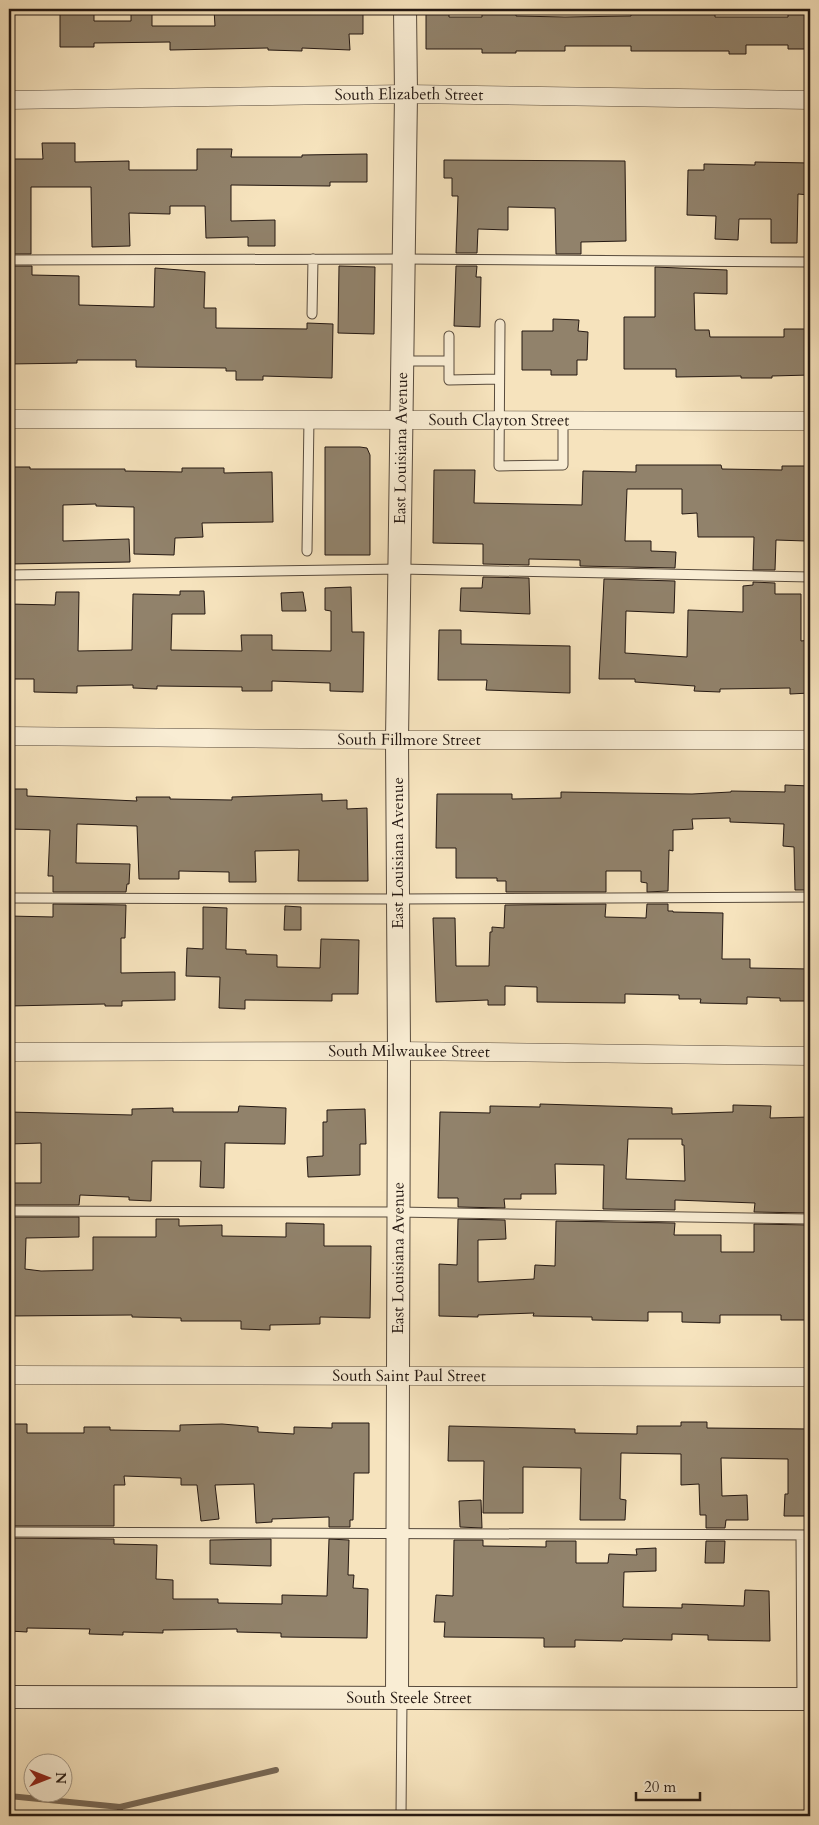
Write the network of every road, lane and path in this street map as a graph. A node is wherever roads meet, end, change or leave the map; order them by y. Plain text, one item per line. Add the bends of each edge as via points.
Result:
1 (405, 9) edge
2 (406, 94) junction
3 (9, 100) edge
4 (810, 100) edge
5 (313, 259) junction
6 (403, 259) junction
7 (9, 260) edge
8 (810, 262) edge
9 (312, 314) dead end
10 (500, 324) dead end
11 (449, 336) dead end
12 (402, 361) junction
13 (449, 361) junction
14 (499, 379) junction
15 (9, 419) edge
16 (309, 419) junction
17 (402, 419) junction
18 (499, 419) junction
19 (563, 420) junction
20 (810, 421) edge
21 (307, 551) dead end
22 (400, 569) junction
23 (9, 575) edge
24 (810, 577) edge
25 (9, 736) edge
26 (398, 740) junction
27 (810, 740) edge
28 (810, 897) edge
29 (9, 898) edge
30 (398, 899) junction
31 (399, 1051) junction
32 (9, 1052) edge
33 (810, 1056) edge
34 (9, 1211) edge
35 (398, 1212) junction
36 (810, 1219) edge
37 (9, 1375) edge
38 (398, 1375) junction
39 (810, 1377) edge
40 (9, 1532) edge
41 (398, 1533) junction
42 (806, 1535) edge
43 (9, 1697) edge
44 (399, 1698) junction
45 (806, 1699) edge
46 (402, 1816) edge

1 - 2 street, East Louisiana Avenue
2 - 3 street, South Elizabeth Street
2 - 4 street, South Elizabeth Street
2 - 6 street, East Louisiana Avenue
5 - 6 lane
5 - 7 lane
5 - 9 lane
6 - 8 lane
6 - 12 street, East Louisiana Avenue
10 - 14 lane
11 - 13 lane
12 - 13 lane
12 - 17 street, East Louisiana Avenue
13 - 14 lane via 449,380
14 - 18 lane
15 - 16 street, South Clayton Street
16 - 17 street, South Clayton Street
16 - 21 lane
17 - 18 street, South Clayton Street
17 - 22 street, East Louisiana Avenue
18 - 19 street, South Clayton Street
18 - 19 lane via 499,466 563,465
19 - 20 street, South Clayton Street
22 - 23 lane
22 - 24 lane
22 - 26 street, East Louisiana Avenue
25 - 26 street, South Fillmore Street
26 - 27 street, South Fillmore Street
26 - 30 street, East Louisiana Avenue
28 - 30 lane
29 - 30 lane
30 - 31 street, East Louisiana Avenue
31 - 32 street, South Milwaukee Street
31 - 33 street, South Milwaukee Street
31 - 35 street, East Louisiana Avenue
34 - 35 lane
35 - 36 lane
35 - 38 street, East Louisiana Avenue
37 - 38 street, South Saint Paul Street
38 - 39 street, South Saint Paul Street
38 - 41 street, East Louisiana Avenue
40 - 41 lane
41 - 42 lane
41 - 44 street, East Louisiana Avenue
42 - 45 lane
43 - 44 street, South Steele Street
44 - 45 street, South Steele Street
44 - 46 lane

